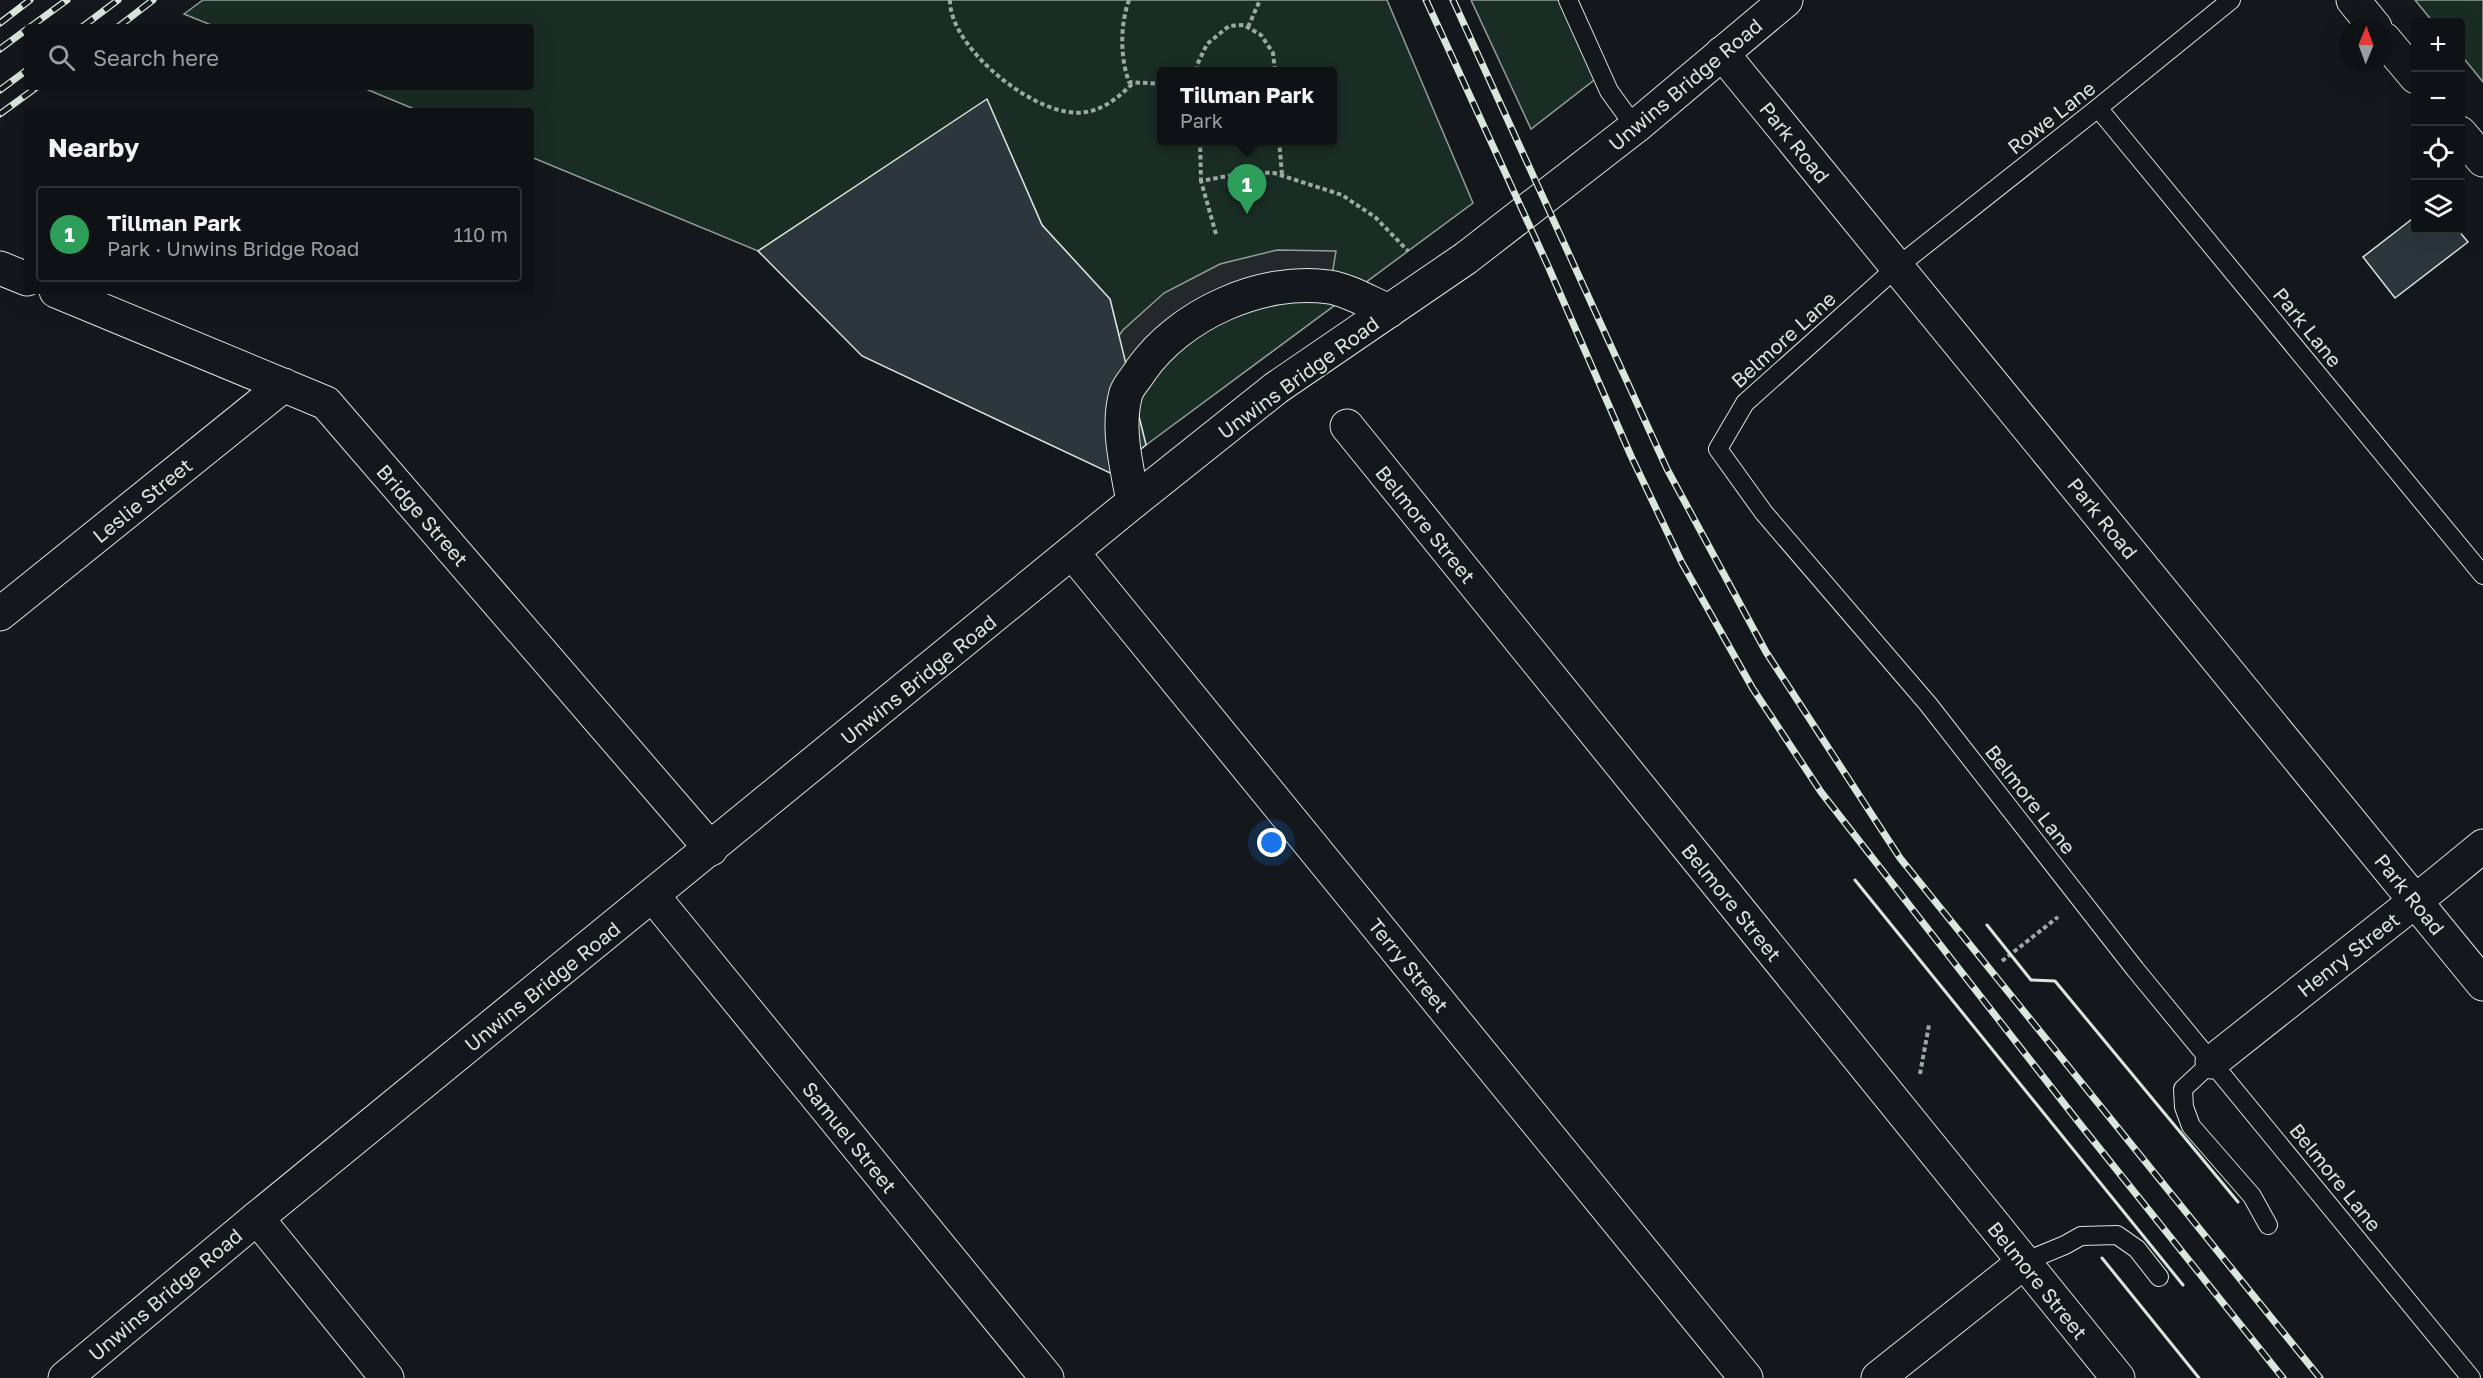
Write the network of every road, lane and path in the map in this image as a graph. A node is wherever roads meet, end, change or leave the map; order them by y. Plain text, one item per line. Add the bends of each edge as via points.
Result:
1 (950, 0) edge
2 (1129, 0) edge
3 (1260, 0) edge
4 (1568, 0) edge
5 (1786, 0) edge
6 (2231, 0) edge
7 (2353, 0) edge
8 (2368, 18) edge
9 (1248, 27) junction
10 (2393, 50) edge
11 (1722, 53) junction
12 (1197, 67) edge
13 (1274, 67) edge
14 (2411, 72) edge
15 (1133, 83) junction
16 (1157, 84) edge
17 (2098, 108) junction
18 (1635, 127) junction
19 (2465, 139) edge
20 (1200, 145) edge
21 (1279, 145) edge
22 (2483, 160) edge
23 (1282, 175) junction
24 (1201, 181) junction
25 (1216, 234) dead end
26 (1408, 251) dead end
27 (1897, 267) junction
28 (0, 268) edge
29 (24, 278) edge
30 (63, 294) edge
31 (1389, 311) junction
32 (284, 385) junction
33 (1347, 426) dead end
34 (1133, 502) junction
35 (1072, 552) junction
36 (2483, 574) edge
37 (0, 614) edge
38 (2483, 846) edge
39 (711, 849) junction
40 (653, 896) junction
41 (2081, 900) junction
42 (2415, 901) junction
43 (2002, 961) dead end
44 (2483, 984) edge
45 (2212, 1062) junction
46 (257, 1218) junction
47 (2268, 1225) dead end
48 (2024, 1262) junction
49 (2159, 1277) dead end
50 (65, 1378) edge
51 (387, 1378) edge
52 (1047, 1378) edge
53 (1746, 1378) edge
54 (1878, 1378) edge
55 (2118, 1378) edge
56 (2471, 1378) edge

1 - 15 path via 949,11 972,51 1011,87 1039,104 1062,112 1086,112 1120,96
2 - 15 path via 1123,15 1123,66
3 - 9 path
4 - 18 lane via 1609,91
5 - 11 street, Unwins Bridge Road
6 - 17 lane, Rowe Lane
7 - 8 street
9 - 12 path via 1229,26 1207,44
9 - 13 path via 1260,35 1273,53
10 - 14 street
11 - 18 street, Unwins Bridge Road
11 - 27 street, Park Road
15 - 16 path
17 - 27 lane, Rowe Lane
17 - 36 lane, Park Lane
18 - 31 street, Unwins Bridge Road via 1466,258
19 - 22 street
20 - 24 path
21 - 23 path
23 - 24 path via 1249,172
23 - 26 path via 1342,195 1375,217
24 - 25 path
27 - 41 lane, Belmore Lane via 1745,403 1718,449 1764,513 1928,704
27 - 42 street, Park Road
28 - 29 street
30 - 32 street, Bridge Street
31 - 34 street, Unwins Bridge Road via 1276,388
31 - 34 street via 1330,287 1279,287 1231,299 1188,324 1153,353 1127,392 1121,432
32 - 37 street, Leslie Street
32 - 39 street, Bridge Street via 326,403
33 - 48 street, Belmore Street
34 - 35 street, Unwins Bridge Road
35 - 39 street, Unwins Bridge Road
35 - 53 street, Terry Street
38 - 42 street, Henry Street
39 - 40 street, Unwins Bridge Road
40 - 46 street, Unwins Bridge Road
40 - 52 street, Samuel Street
41 - 43 path
41 - 45 lane, Belmore Lane
42 - 44 street, Park Road
42 - 45 street, Henry Street
45 - 47 lane via 2183,1089 2184,1107 2191,1126 2252,1196
45 - 56 lane, Belmore Lane
46 - 50 street, Unwins Bridge Road
46 - 51 street
48 - 49 lane via 2081,1236 2117,1235 2137,1248
48 - 54 street
48 - 55 street, Belmore Street

